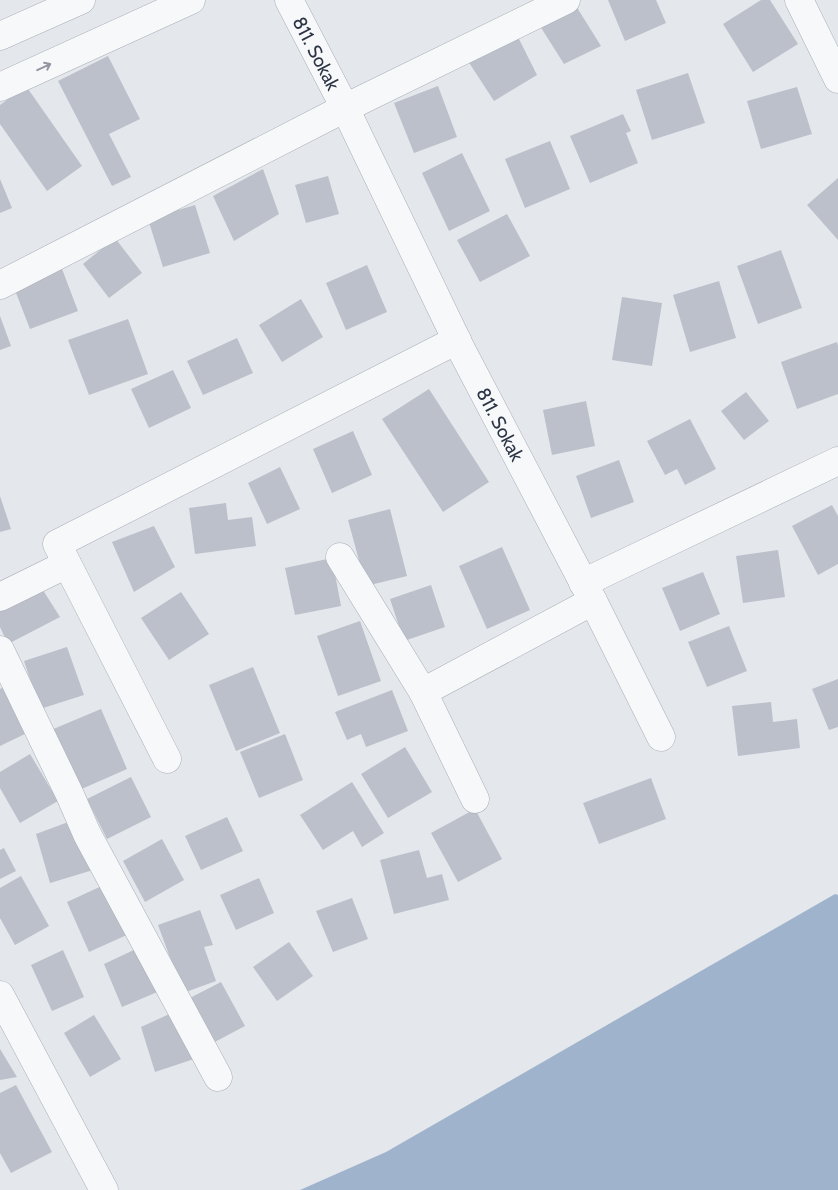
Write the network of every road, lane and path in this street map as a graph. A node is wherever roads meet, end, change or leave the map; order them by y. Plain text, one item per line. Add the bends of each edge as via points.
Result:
1 (81, 0) edge
2 (191, 0) edge
3 (289, 0) edge
4 (566, 0) edge
5 (799, 0) edge
6 (0, 36) edge
7 (838, 79) edge
8 (0, 87) edge
9 (345, 108) junction
10 (0, 285) edge
11 (457, 340) junction
12 (838, 461) edge
13 (340, 557) dead end
14 (67, 564) junction
15 (588, 592) junction
16 (0, 597) edge
17 (0, 650) edge
18 (423, 692) junction
19 (661, 736) dead end
20 (166, 758) dead end
21 (475, 799) dead end
22 (0, 995) edge
23 (218, 1077) dead end
24 (104, 1190) edge

1 - 6 street
8 -> 2 street
3 - 9 street, 811. Sokak
4 - 9 street, 811. Sokak
5 - 7 street
9 - 10 street
9 - 11 street, 811. Sokak
11 - 14 street via 57,544
11 - 15 street, 811. Sokak
12 - 15 street
13 - 18 street
14 - 16 street
14 - 20 street
15 - 18 street
15 - 19 street, 811. Sokak
17 - 23 street via 87,834
18 - 21 street
22 - 24 street

